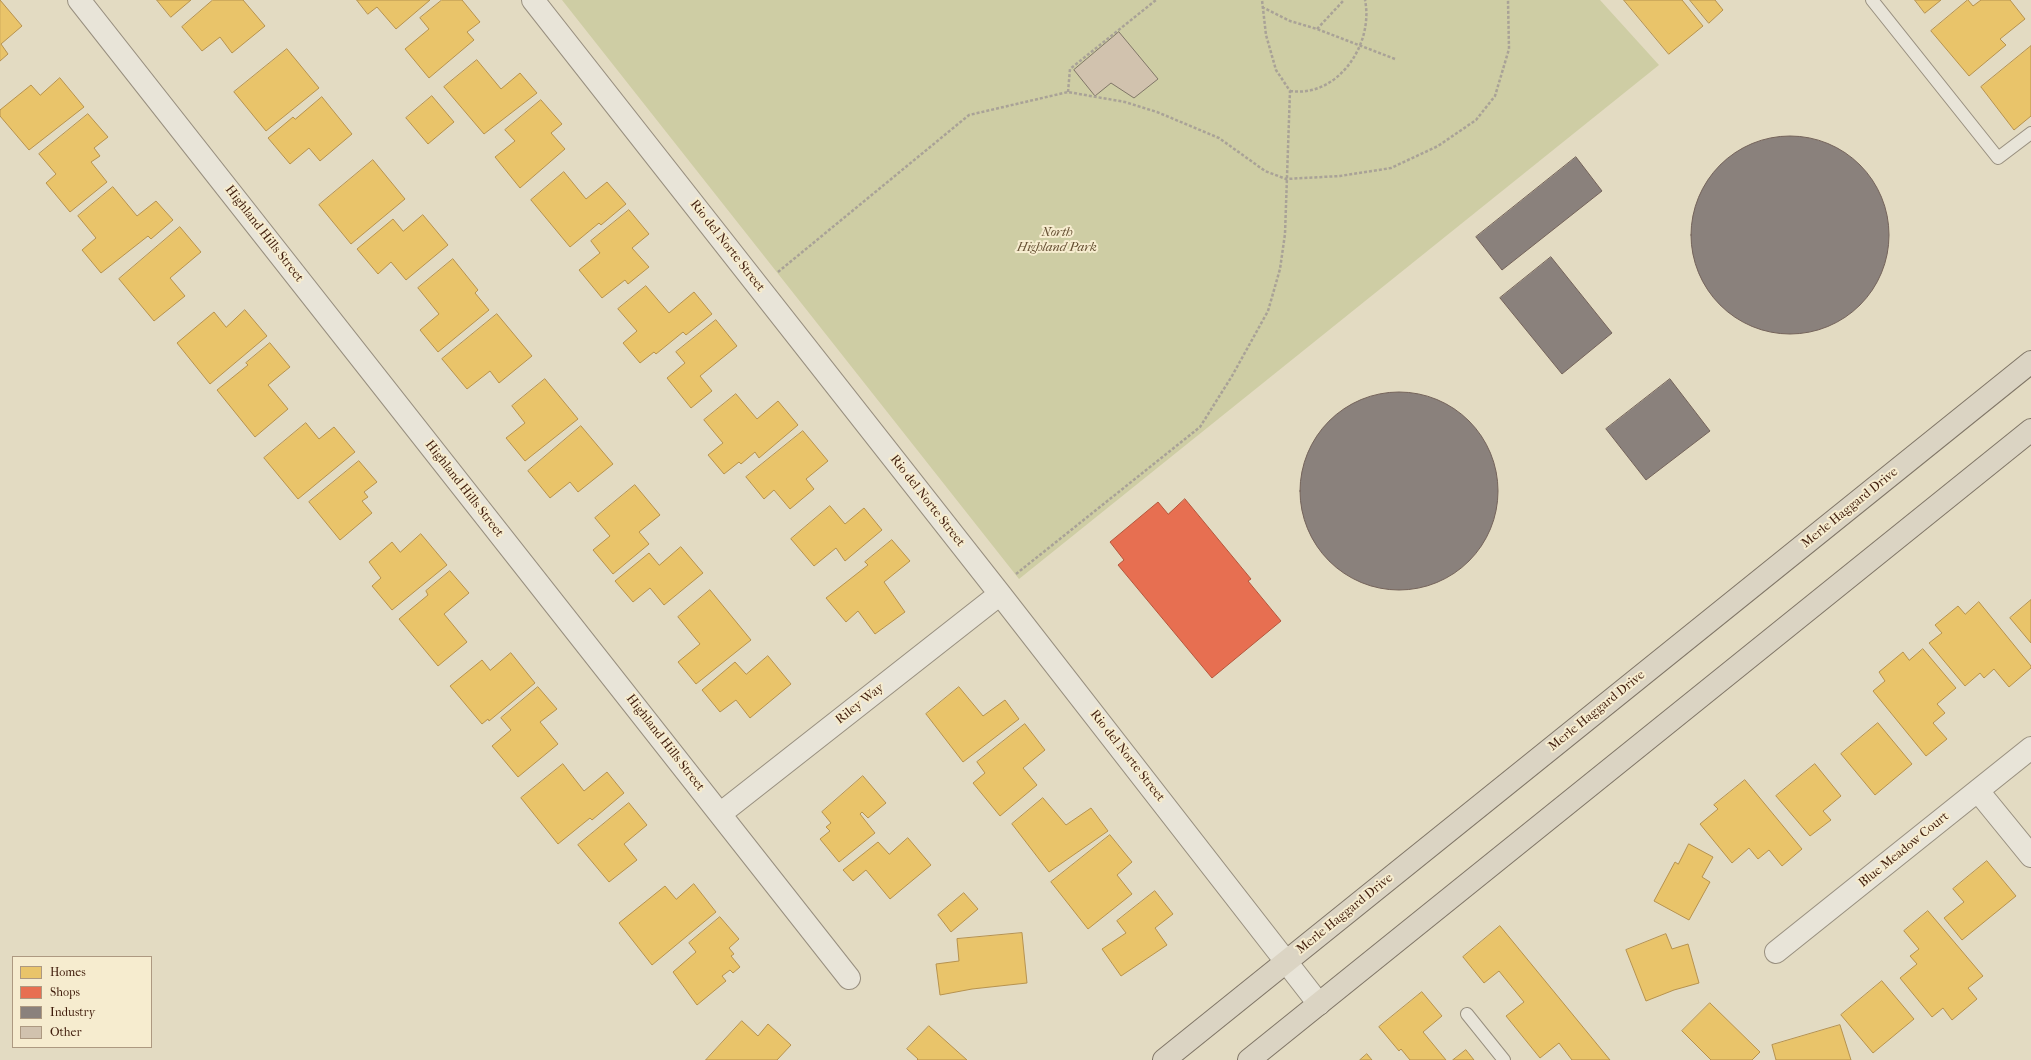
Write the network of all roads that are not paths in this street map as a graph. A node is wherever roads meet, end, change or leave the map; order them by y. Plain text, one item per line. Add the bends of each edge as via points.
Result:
1 (79, 0) edge
2 (532, 0) edge
3 (1872, 0) edge
4 (2031, 133) edge
5 (2031, 362) edge
6 (2031, 430) edge
7 (1000, 594) junction
8 (2031, 748) edge
9 (1978, 791) junction
10 (720, 814) junction
11 (2031, 856) edge
12 (1776, 952) dead end
13 (1286, 961) junction
14 (849, 978) dead end
15 (1319, 1004) junction
16 (1466, 1014) dead end
17 (1164, 1060) edge
18 (1249, 1060) edge
19 (1504, 1060) edge

1 - 10 street, Highland Hills Street
2 - 7 street, Rio del Norte Street
3 - 4 lane via 1998,158
5 - 13 main road, Merle Haggard Drive
6 - 15 main road
7 - 10 street, Riley Way
7 - 13 street, Rio del Norte Street
8 - 9 street, Blue Meadow Court
9 - 11 street
9 - 12 street, Blue Meadow Court
10 - 14 street, Highland Hills Street
13 - 15 street, Rio del Norte Street
13 - 17 main road, Merle Haggard Drive
15 - 18 main road
16 - 19 lane

